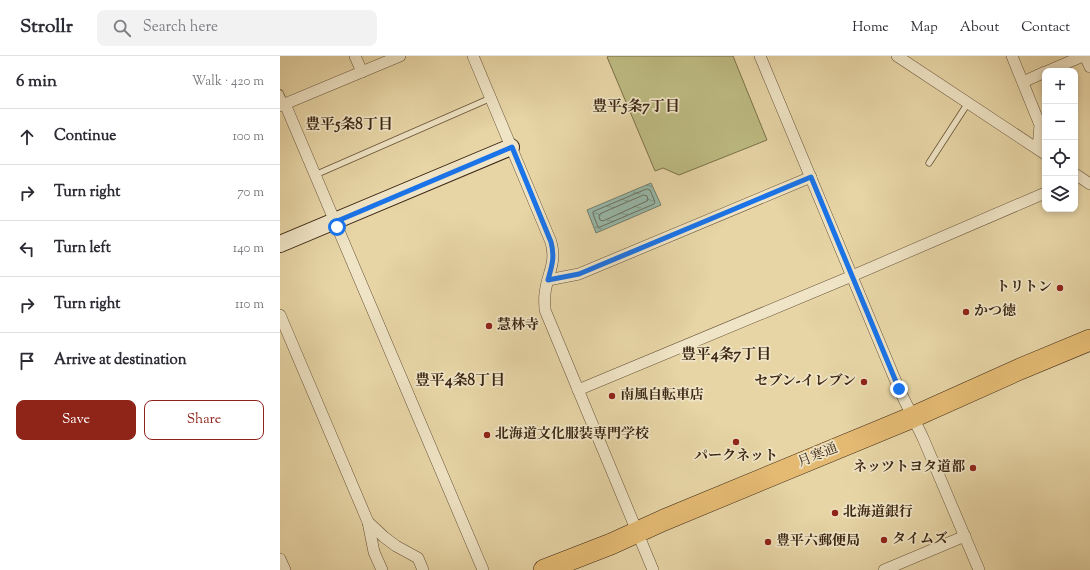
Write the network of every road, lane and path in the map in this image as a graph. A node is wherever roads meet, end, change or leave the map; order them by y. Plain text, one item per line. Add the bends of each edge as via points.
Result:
1 (355, 56) edge
2 (400, 56) edge
3 (473, 56) edge
4 (760, 56) edge
5 (896, 56) edge
6 (1012, 56) edge
7 (1084, 56) edge
8 (1090, 67) edge
9 (1056, 68) edge
10 (362, 72) junction
11 (1042, 74) edge
12 (1023, 82) junction
13 (280, 93) edge
14 (491, 98) junction
15 (968, 103) junction
16 (282, 105) edge
17 (512, 147) junction
18 (1041, 152) edge
19 (929, 163) dead end
20 (316, 174) junction
21 (811, 177) junction
22 (1078, 178) edge
23 (1090, 184) edge
24 (1042, 194) edge
25 (335, 222) junction
26 (280, 244) edge
27 (852, 276) junction
28 (548, 280) junction
29 (280, 315) edge
30 (1090, 340) edge
31 (578, 390) junction
32 (913, 417) junction
33 (368, 522) junction
34 (637, 533) junction
35 (965, 536) junction
36 (280, 559) edge
37 (285, 570) edge
38 (382, 570) edge
39 (423, 570) edge
40 (483, 570) edge
41 (544, 570) edge
42 (653, 570) edge
43 (884, 570) edge
44 (979, 570) edge

1 - 10 street
2 - 10 street
3 - 14 street
4 - 21 street
5 - 15 street
6 - 12 street
7 - 8 street
7 - 9 street
10 - 16 street
11 - 12 street
12 - 18 street via 1040,125
13 - 16 lane
14 - 17 street
14 - 20 lane
15 - 18 street
15 - 19 lane
16 - 20 street
17 - 25 street
17 - 28 street via 554,252
20 - 25 street
21 - 27 street
21 - 28 street via 579,274
22 - 23 street
24 - 27 street
25 - 26 street
25 - 40 street
27 - 31 street
27 - 32 street
28 - 31 street via 545,310
29 - 33 street
30 - 32 highway, 月寒通
31 - 34 street
32 - 34 highway, 月寒通
32 - 35 street
33 - 38 street via 374,552
33 - 39 street via 396,546 418,558
34 - 41 highway, 月寒通
34 - 42 street
35 - 43 street
35 - 44 street
36 - 37 street

